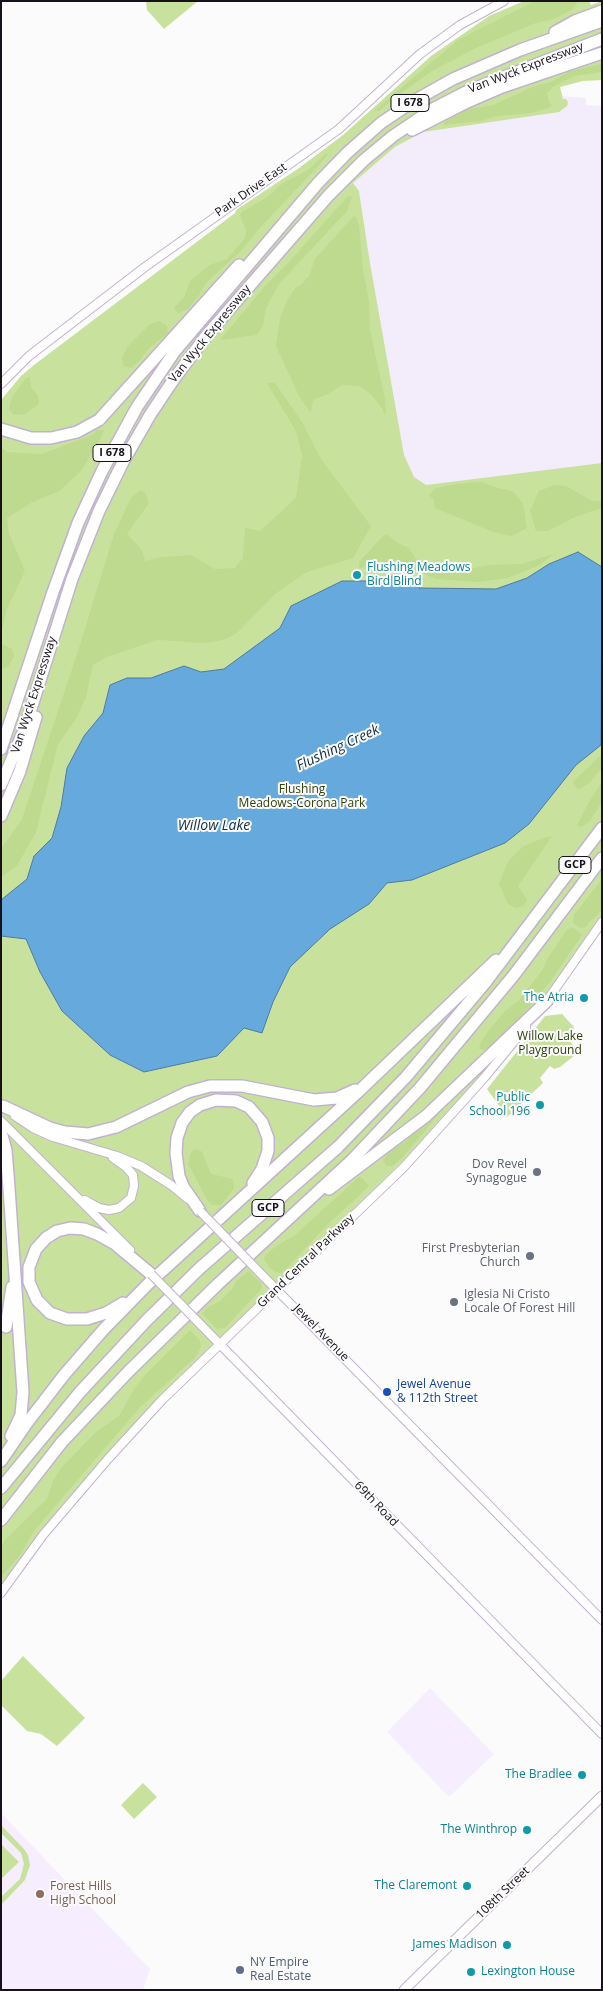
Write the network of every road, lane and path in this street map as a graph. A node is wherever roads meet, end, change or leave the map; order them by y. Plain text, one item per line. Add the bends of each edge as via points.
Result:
1 (504, 1) edge
2 (602, 11) edge
3 (602, 21) edge
4 (602, 39) edge
5 (520, 50) junction
6 (602, 53) edge
7 (383, 144) junction
8 (302, 202) junction
9 (1, 384) edge
10 (1, 429) edge
11 (44, 666) junction
12 (1, 748) edge
13 (1, 785) edge
14 (1, 816) edge
15 (602, 828) edge
16 (602, 858) edge
17 (602, 922) edge
18 (530, 925) junction
19 (547, 1001) junction
20 (370, 1082) junction
21 (2, 1105) edge
22 (1, 1121) edge
23 (1, 1132) edge
24 (97, 1150) junction
25 (73, 1192) junction
26 (233, 1206) junction
27 (200, 1210) junction
28 (271, 1235) junction
29 (14, 1263) junction
30 (150, 1279) junction
31 (277, 1289) junction
32 (6, 1326) dead end
33 (220, 1344) junction
34 (1, 1453) edge
35 (1, 1461) edge
36 (1, 1488) edge
37 (1, 1520) edge
38 (1, 1593) edge
39 (602, 1620) edge
40 (602, 1734) edge
41 (602, 1796) edge
42 (404, 1990) edge

1 - 9 street, Park Drive East via 460,25 420,54 339,129 145,267 29,356
2 - 5 highway via 575,21
3 - 5 highway, Van Wyck Expressway / I 678
4 - 7 highway, Van Wyck Expressway / I 678 via 468,91 422,116
5 - 8 highway, Van Wyck Expressway / I 678 via 453,78 396,113 352,148
6 - 7 highway via 487,92
7 - 11 highway, Van Wyck Expressway / I 678 via 334,190 225,313 150,415 123,462 92,528
8 - 10 highway via 268,233 100,420 78,432 51,438 25,437
8 - 12 highway, Van Wyck Expressway / I 678 via 174,350 143,396 86,505 65,557
11 - 13 highway, Van Wyck Expressway / I 678 via 18,746
11 - 14 highway via 35,721 20,771
15 - 18 highway, GCP
16 - 28 highway, GCP via 514,975 431,1076 352,1160
17 - 19 street, Grand Central Parkway
18 - 20 highway
18 - 36 highway, GCP via 439,1040 390,1095 147,1320 74,1398
19 - 28 highway via 426,1116
19 - 31 street, Grand Central Parkway via 484,1078 404,1167
20 - 21 highway via 342,1096 320,1100 242,1086 210,1086 188,1092 116,1127 88,1134 50,1128
20 - 26 highway
21 - 24 street, Jewel Avenue via 40,1131
22 - 25 street
23 - 29 highway via 6,1156
24 - 25 street via 131,1172 134,1186 131,1198 119,1208 105,1210
24 - 27 street, Jewel Avenue via 147,1169 171,1184
25 - 30 street
26 - 27 highway via 262,1169 268,1138 262,1122 249,1107 236,1101 216,1100 200,1105 187,1116 176,1143 179,1176
26 - 30 highway
27 - 31 street, Jewel Avenue, bridge
28 - 37 highway, GCP via 84,1418
29 - 32 highway
29 - 34 highway via 22,1408
30 - 30 highway via 106,1313 91,1318 67,1319 50,1313 40,1304 31,1287 29,1267 34,1253 46,1238 61,1230 75,1228 106,1238
30 - 33 street, 69th Road, bridge
30 - 35 highway via 64,1375
31 - 33 street, Grand Central Parkway
31 - 39 street, Jewel Avenue
33 - 38 street, Grand Central Parkway via 108,1459 31,1550
33 - 40 street, 69th Road
41 - 42 main road, 108th Street

